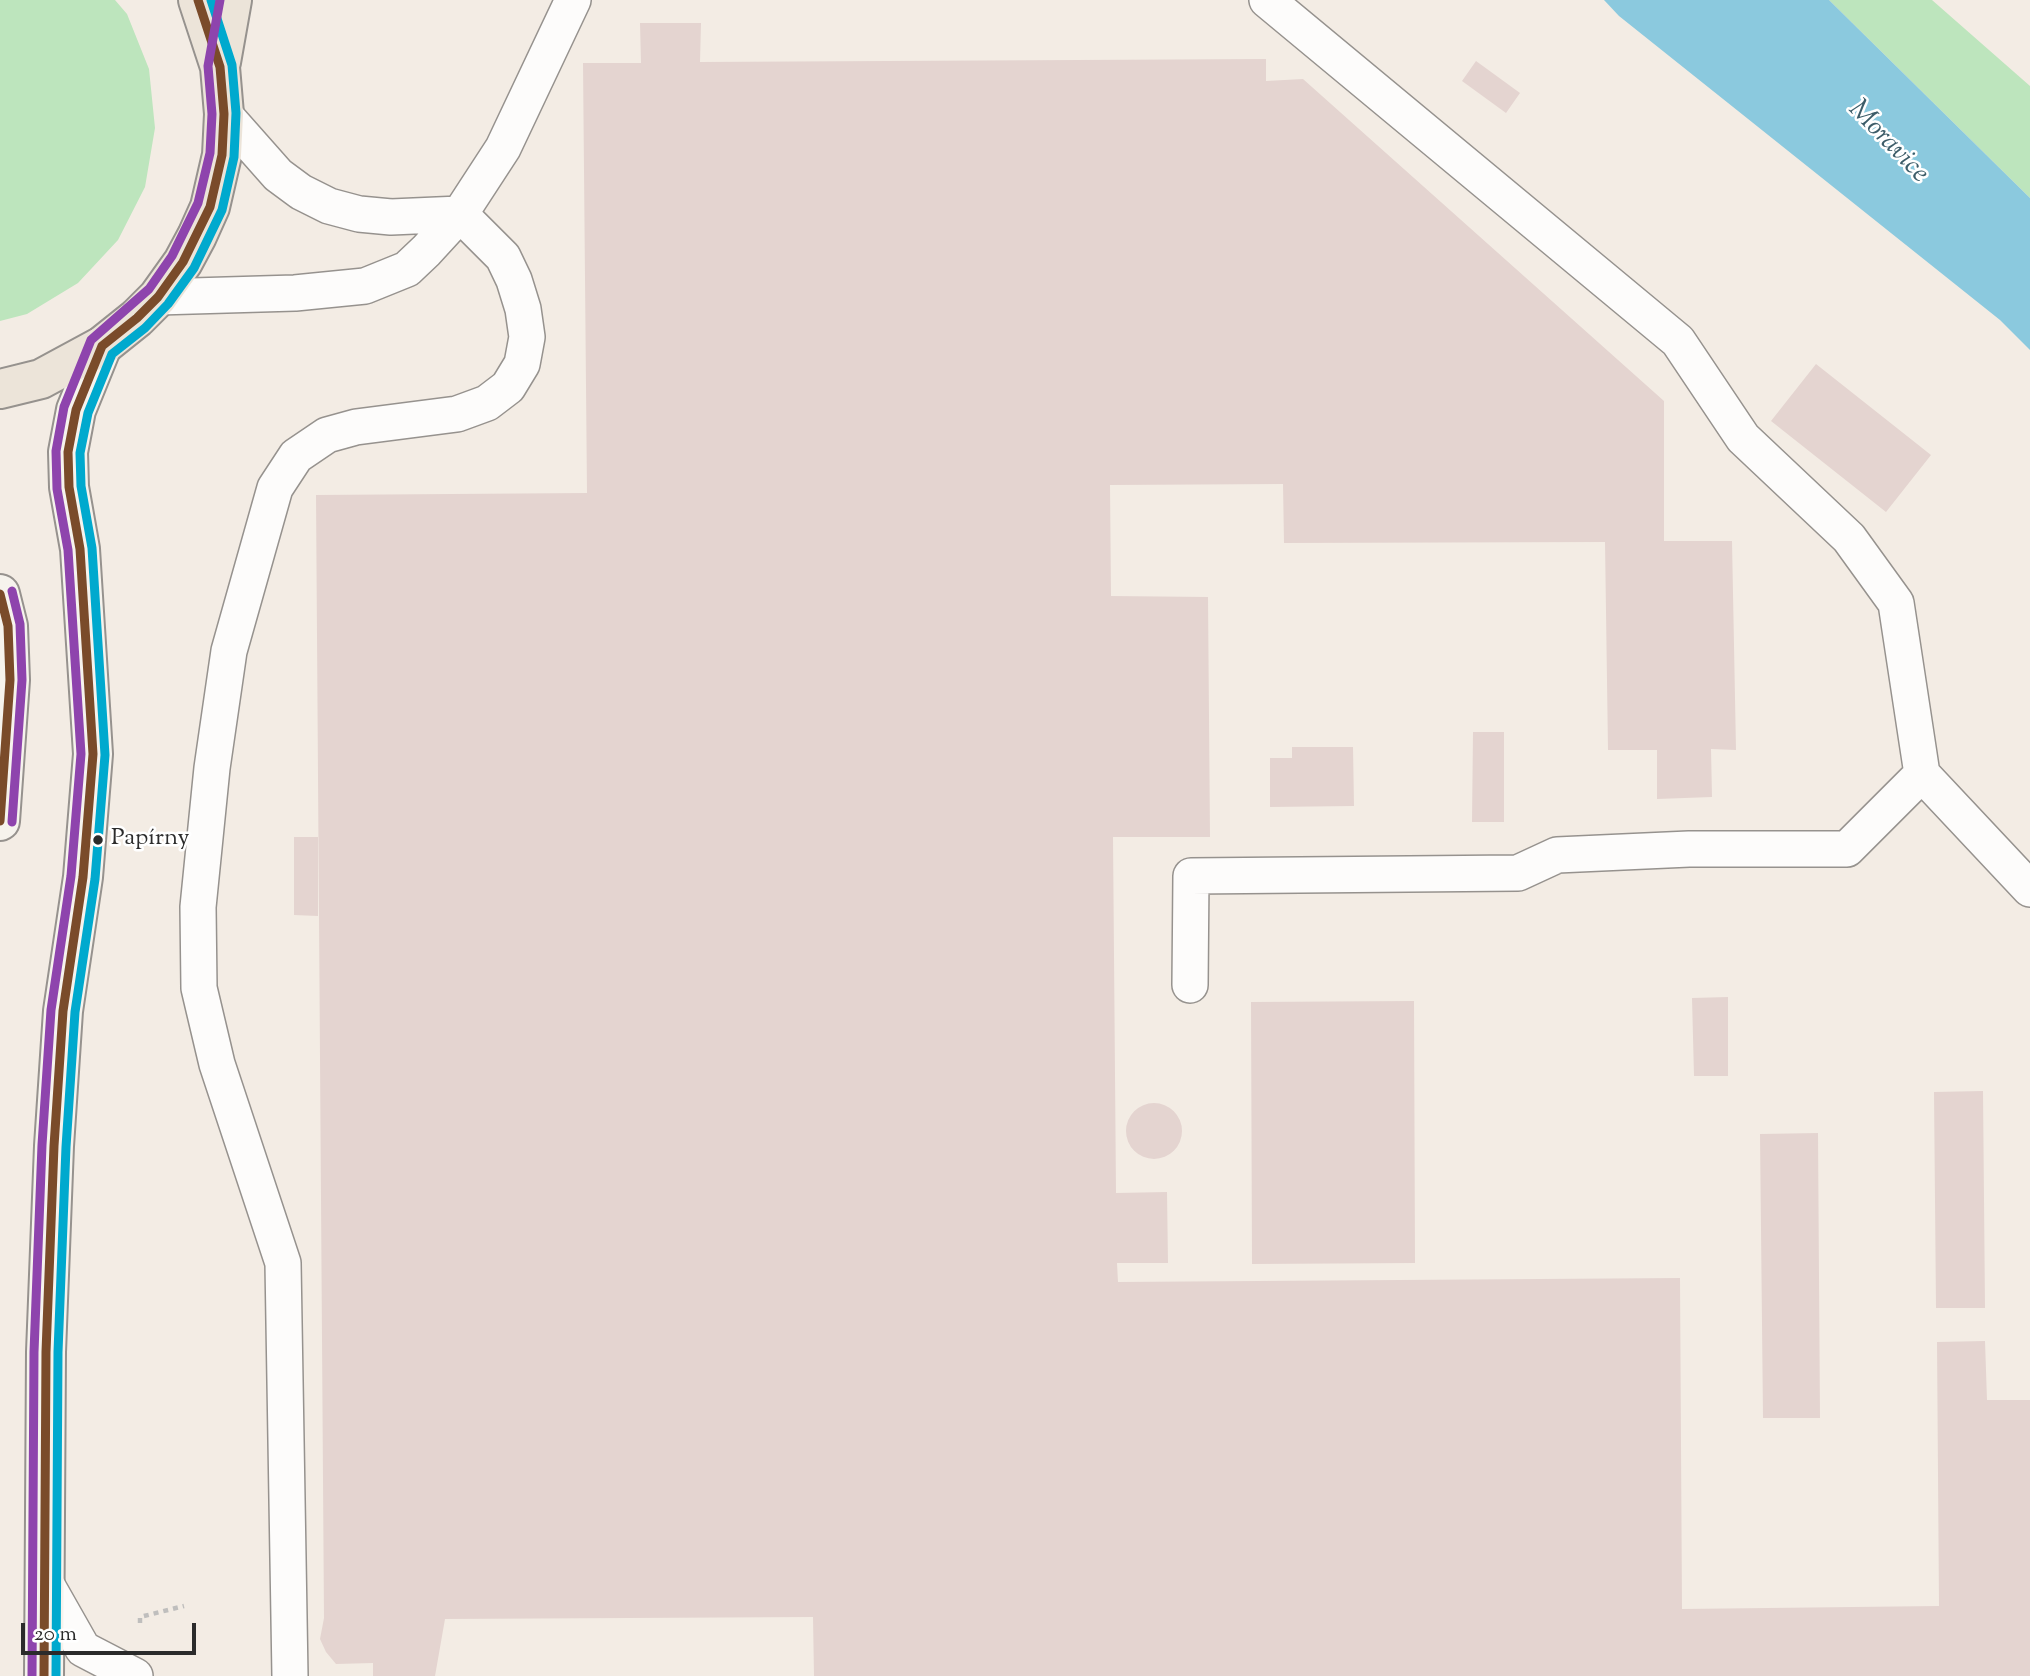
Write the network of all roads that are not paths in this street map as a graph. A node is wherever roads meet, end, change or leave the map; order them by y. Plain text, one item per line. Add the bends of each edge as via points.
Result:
1 (198, 0) edge
2 (232, 0) edge
3 (573, 0) edge
4 (1267, 0) edge
5 (220, 67) junction
6 (224, 114) junction
7 (460, 214) junction
8 (158, 297) junction
9 (102, 346) junction
10 (0, 389) edge
11 (3, 618) edge
12 (1922, 774) junction
13 (0, 821) edge
14 (2030, 889) edge
15 (1191, 985) dead end
16 (44, 1582) junction
17 (44, 1676) edge
18 (135, 1676) edge
19 (290, 1676) edge

1 - 5 main road
2 - 5 main road
3 - 7 lane via 503,148
4 - 12 lane via 1678,341 1743,438 1849,538 1896,603
5 - 6 main road
6 - 7 lane via 278,175 328,206 391,217
6 - 8 main road via 222,155 210,207 183,262
7 - 8 lane via 407,268 365,286
7 - 19 lane via 503,257 514,280 527,337 522,364 508,387 487,403 457,414 327,435 296,456 275,488 229,651 212,768 198,907 199,988 217,1065 283,1263
8 - 9 main road
9 - 10 main road via 41,379
9 - 16 street via 76,410 68,452 80,549 93,754 83,877 63,1011 56,1119 46,1352
11 - 13 street via 10,680
12 - 14 lane
12 - 15 lane via 1847,849 1557,855 1518,873 1191,876
16 - 17 street
16 - 18 lane via 82,1648

